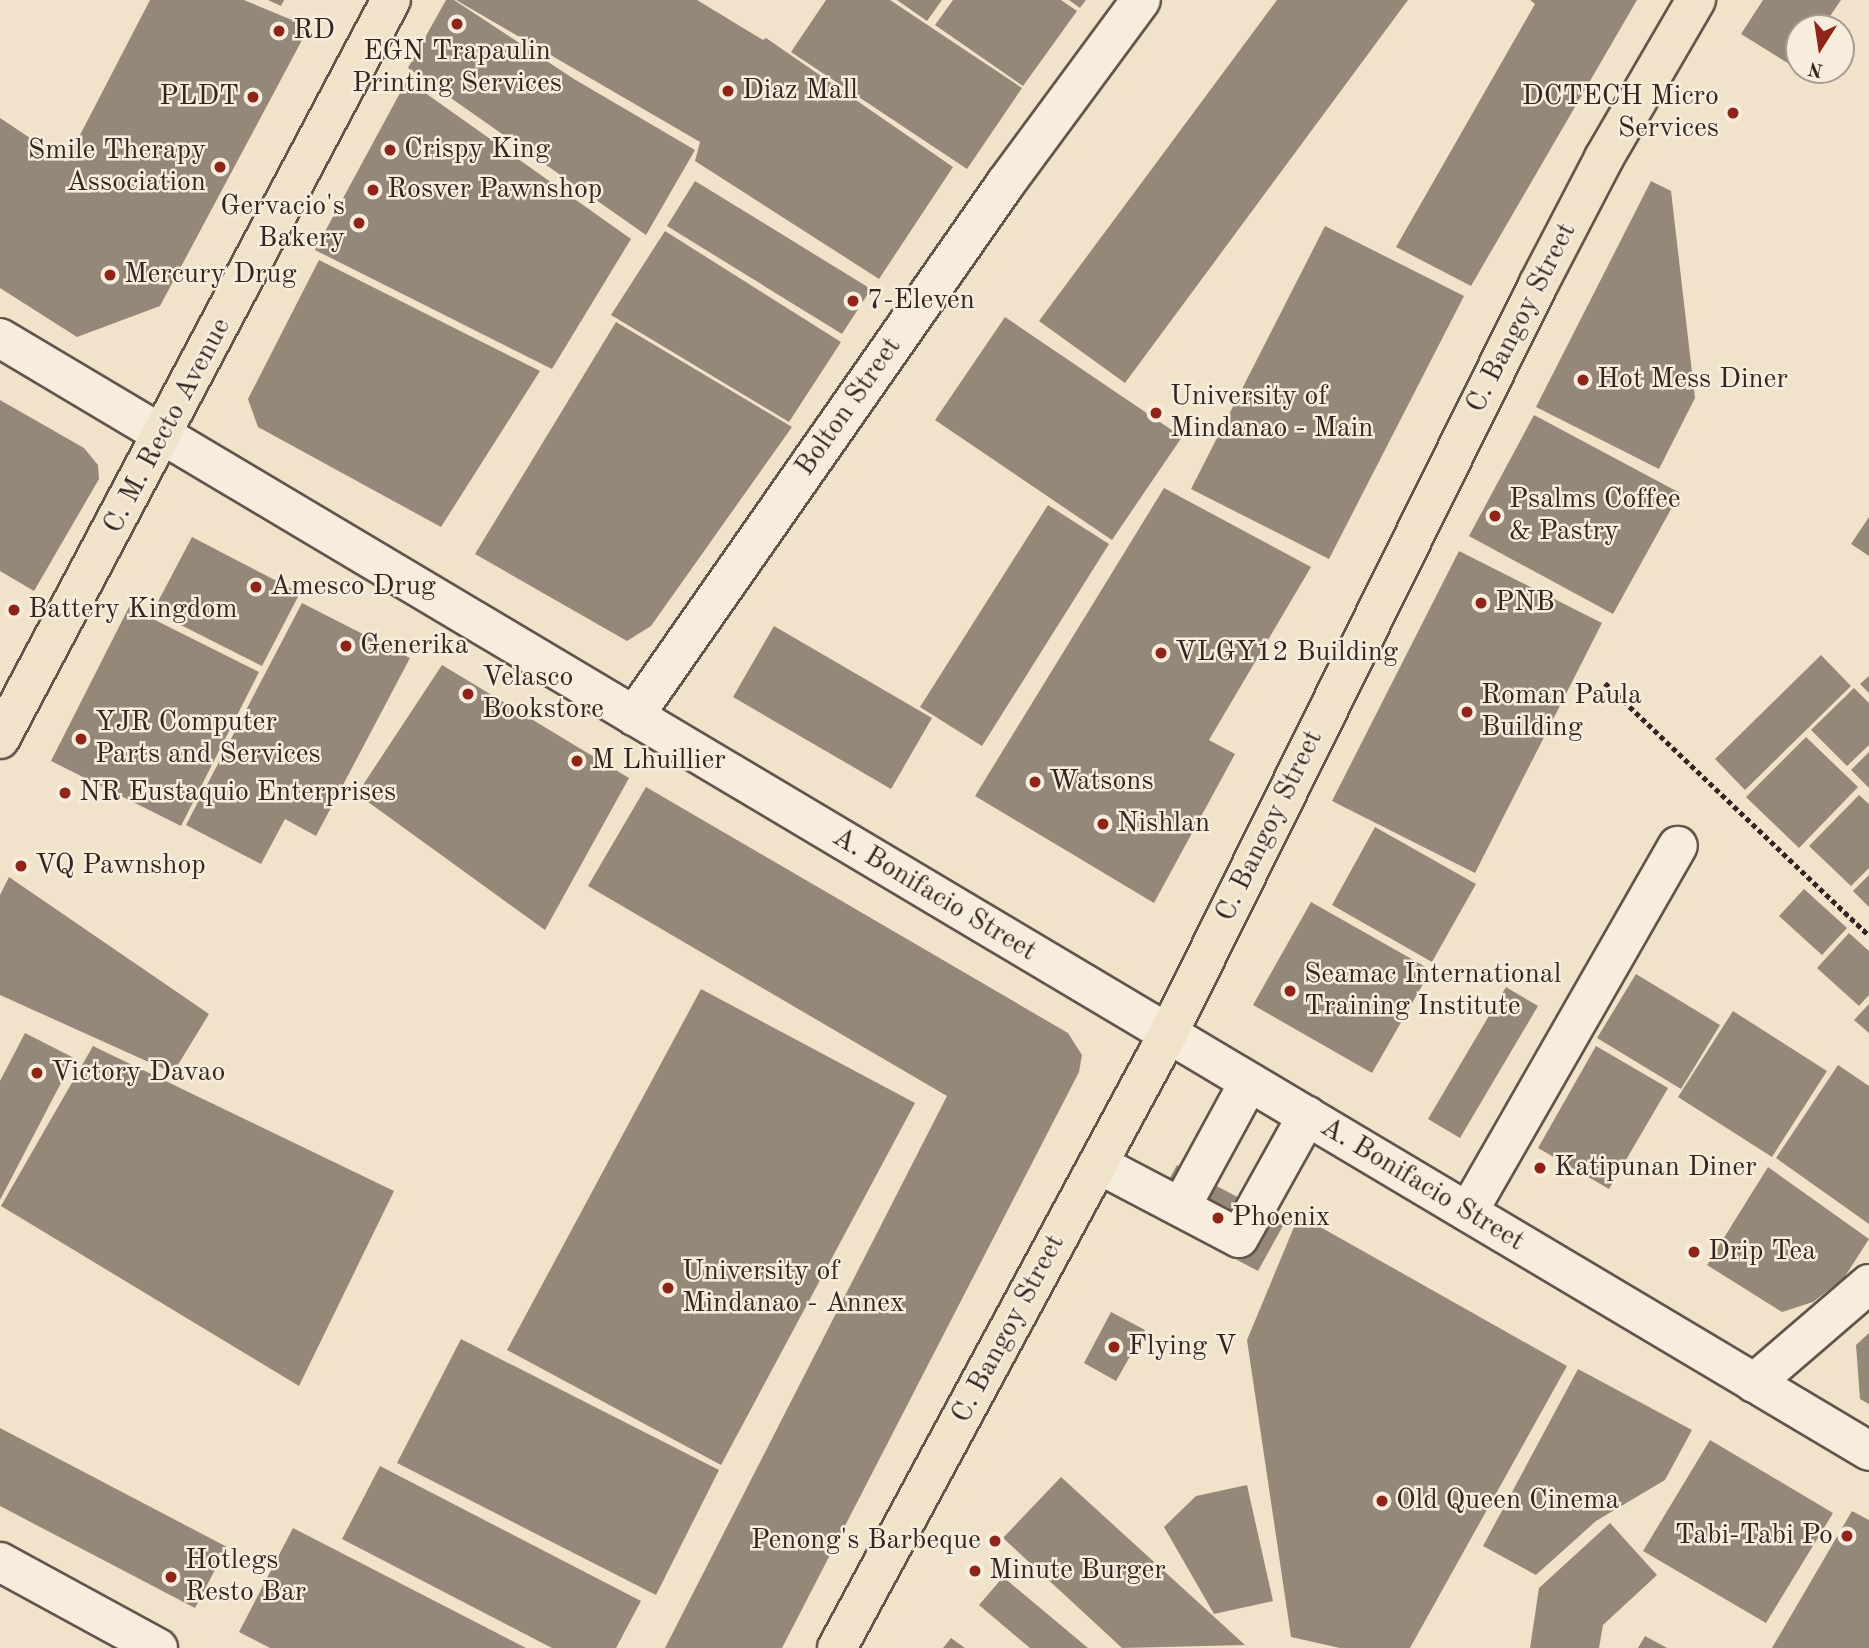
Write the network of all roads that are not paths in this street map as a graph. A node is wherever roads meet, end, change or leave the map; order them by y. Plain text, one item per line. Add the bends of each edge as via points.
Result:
1 (391, 0) edge
2 (1141, 0) edge
3 (1696, 0) edge
4 (0, 338) edge
5 (163, 436) junction
6 (634, 716) junction
7 (0, 739) edge
8 (1678, 846) dead end
9 (1168, 1034) junction
10 (1249, 1082) junction
11 (1307, 1116) junction
12 (1098, 1164) junction
13 (1181, 1207) junction
14 (1468, 1212) junction
15 (1869, 1284) edge
16 (1754, 1383) junction
17 (1869, 1451) edge
18 (0, 1562) edge
19 (158, 1648) edge
20 (837, 1648) edge

1 - 5 main road, C. M. Recto Avenue
2 - 6 street, Bolton Street via 1006,183
3 - 9 main road, C. Bangoy Street via 1604,158 1526,309
4 - 5 street, A. Bonifacio Street
5 - 6 street, A. Bonifacio Street
5 - 7 main road, C. M. Recto Avenue
6 - 9 street, A. Bonifacio Street
8 - 14 street
9 - 10 street, A. Bonifacio Street
9 - 12 main road, C. Bangoy Street
10 - 11 street, A. Bonifacio Street
10 - 13 street
11 - 13 street via 1239,1238
11 - 14 street, A. Bonifacio Street
12 - 13 street
12 - 20 main road, C. Bangoy Street
14 - 16 street, A. Bonifacio Street
15 - 16 street
16 - 17 street, A. Bonifacio Street
18 - 19 street

